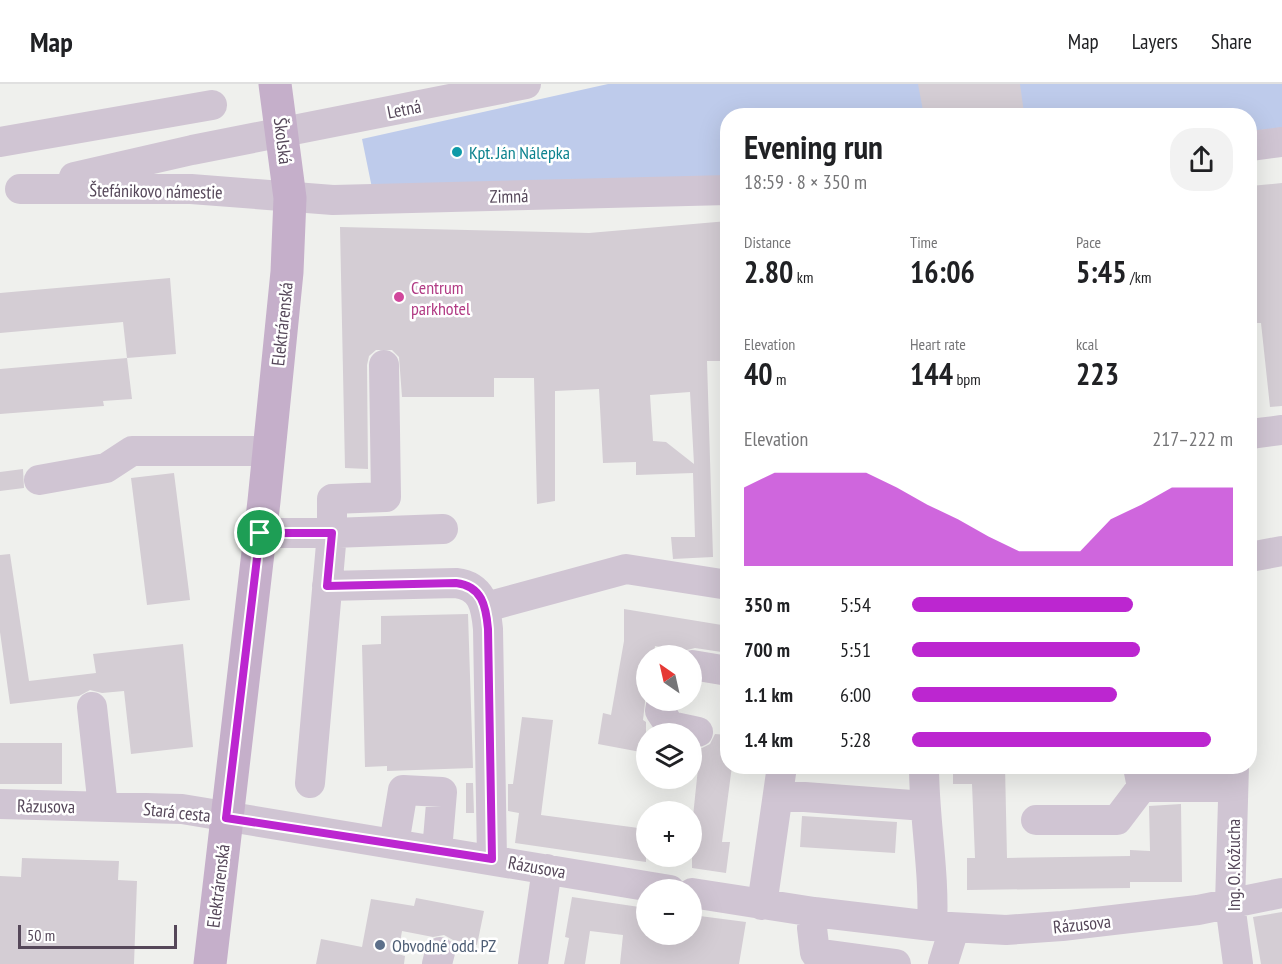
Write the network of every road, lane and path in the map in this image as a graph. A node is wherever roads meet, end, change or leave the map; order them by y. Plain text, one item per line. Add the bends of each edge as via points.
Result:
1 (276, 84) edge
2 (526, 84) edge
3 (212, 105) dead end
4 (282, 132) junction
5 (0, 142) edge
6 (1282, 142) edge
7 (1257, 145) edge
8 (720, 190) edge
9 (10, 191) edge
10 (290, 198) junction
11 (384, 365) dead end
12 (268, 451) junction
13 (39, 480) dead end
14 (443, 530) dead end
15 (260, 533) junction
16 (332, 533) junction
17 (1282, 551) edge
18 (1257, 556) edge
19 (720, 584) edge
20 (327, 586) junction
21 (486, 607) junction
22 (702, 667) edge
23 (720, 670) edge
24 (92, 707) dead end
25 (924, 774) edge
26 (1140, 777) edge
27 (1233, 777) edge
28 (780, 781) edge
29 (310, 783) dead end
30 (0, 804) edge
31 (925, 806) junction
32 (115, 807) junction
33 (226, 818) junction
34 (1036, 820) dead end
35 (394, 844) junction
36 (437, 851) junction
37 (492, 859) junction
38 (548, 869) junction
39 (636, 884) edge
40 (1282, 893) edge
41 (702, 895) edge
42 (1230, 904) junction
43 (762, 905) junction
44 (814, 912) junction
45 (943, 927) junction
46 (210, 964) edge
47 (533, 964) edge
48 (896, 964) edge
49 (944, 964) edge
50 (1238, 964) edge

1 - 4 main road, Školská
2 - 4 street, Letná
3 - 5 street
4 - 9 street, Štefánikovo námestie
4 - 10 main road, Školská
6 - 7 street
8 - 10 street, Zimná
9 - 10 street, Štefánikovo námestie via 191,189
10 - 12 main road, Elektrárenská via 287,272
11 - 16 street via 386,497 332,499
12 - 13 street via 132,451 106,468
12 - 15 main road, Elektrárenská
14 - 16 street
15 - 16 street
15 - 33 main road, Elektrárenská
16 - 20 street
17 - 18 street
19 - 21 street via 626,569
20 - 21 street via 465,584 478,592
20 - 29 street
21 - 37 street
22 - 23 street
24 - 32 street
25 - 31 street
26 - 27 street
26 - 34 street via 1117,820
27 - 42 street, Ing. O. Kožucha
28 - 31 street
28 - 43 street
30 - 32 street, Rázusova
31 - 45 street via 933,904
32 - 33 street, Stará cesta via 182,809
33 - 35 street, Rázusova
33 - 46 main road, Elektrárenská
35 - 36 street, Rázusova
35 - 36 street via 403,790 442,792
36 - 37 street, Rázusova
37 - 38 street, Rázusova
38 - 39 street, Rázusova
38 - 47 street
40 - 42 street, Rázusova
41 - 43 street, Rázusova
42 - 45 street, Rázusova via 1062,926 1006,930
42 - 50 street, Ing. O. Kožucha
43 - 44 street, Rázusova
44 - 45 street, Rázusova
44 - 48 street via 815,952
45 - 49 street

